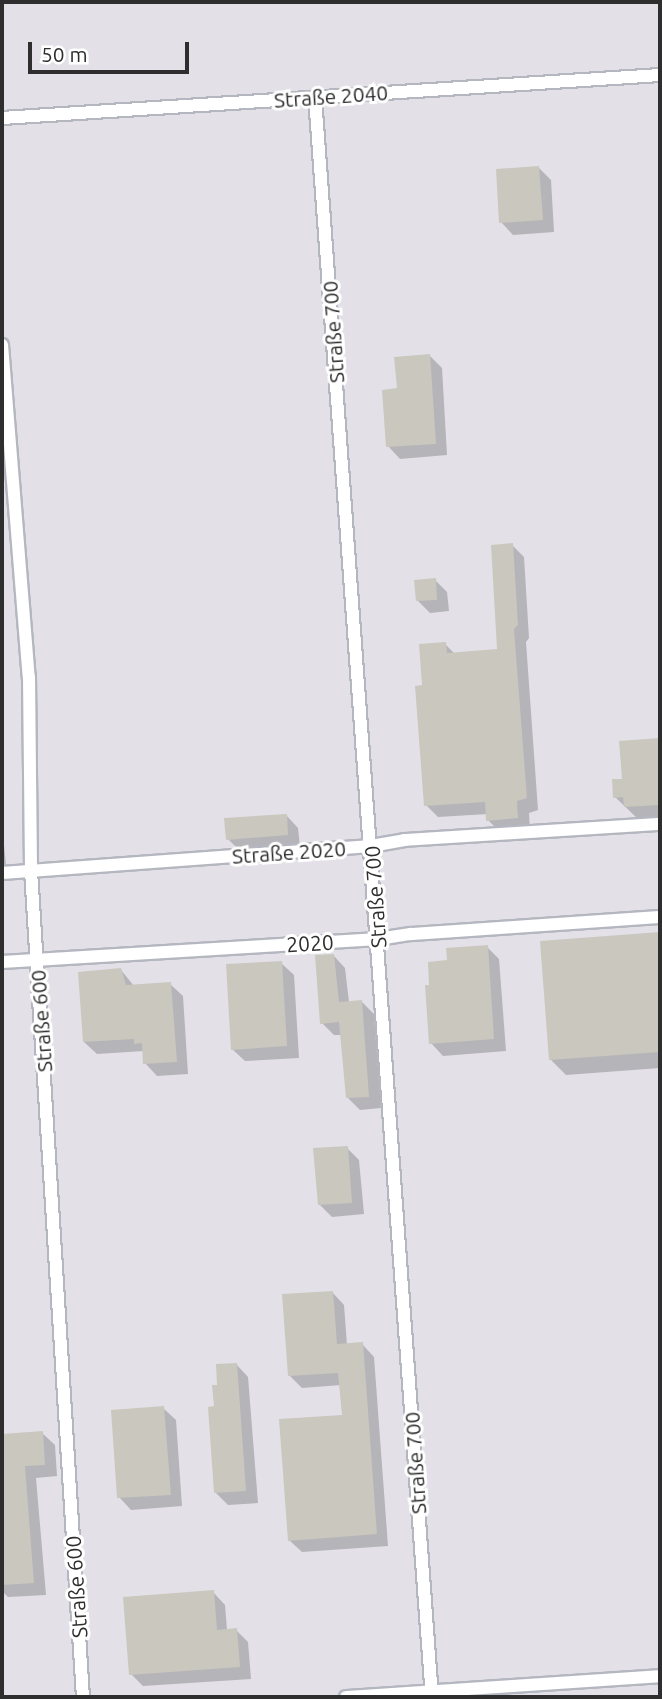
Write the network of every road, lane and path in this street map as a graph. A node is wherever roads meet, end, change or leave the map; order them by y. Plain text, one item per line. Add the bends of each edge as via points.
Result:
1 (660, 75) edge
2 (315, 97) junction
3 (2, 118) edge
4 (2, 345) edge
5 (660, 824) edge
6 (371, 846) junction
7 (31, 871) junction
8 (2, 873) edge
9 (660, 917) edge
10 (378, 939) junction
11 (37, 959) junction
12 (2, 962) edge
13 (660, 1676) edge
14 (431, 1694) edge
15 (83, 1697) edge
16 (346, 1697) edge

1 - 2 lane, Straße 2040
2 - 3 lane, Straße 2040
2 - 6 lane, Straße 700
4 - 7 lane, Straße 600 via 29,677
5 - 6 lane, Straße 2020
6 - 7 lane, Straße 2020
6 - 10 lane, Straße 700
7 - 8 lane, Straße 2020
7 - 11 lane, Straße 600
9 - 10 lane, 2020
10 - 11 lane, 2020
10 - 14 lane, Straße 700
11 - 12 lane, 2020
11 - 15 lane, Straße 600
13 - 14 lane
14 - 16 lane

